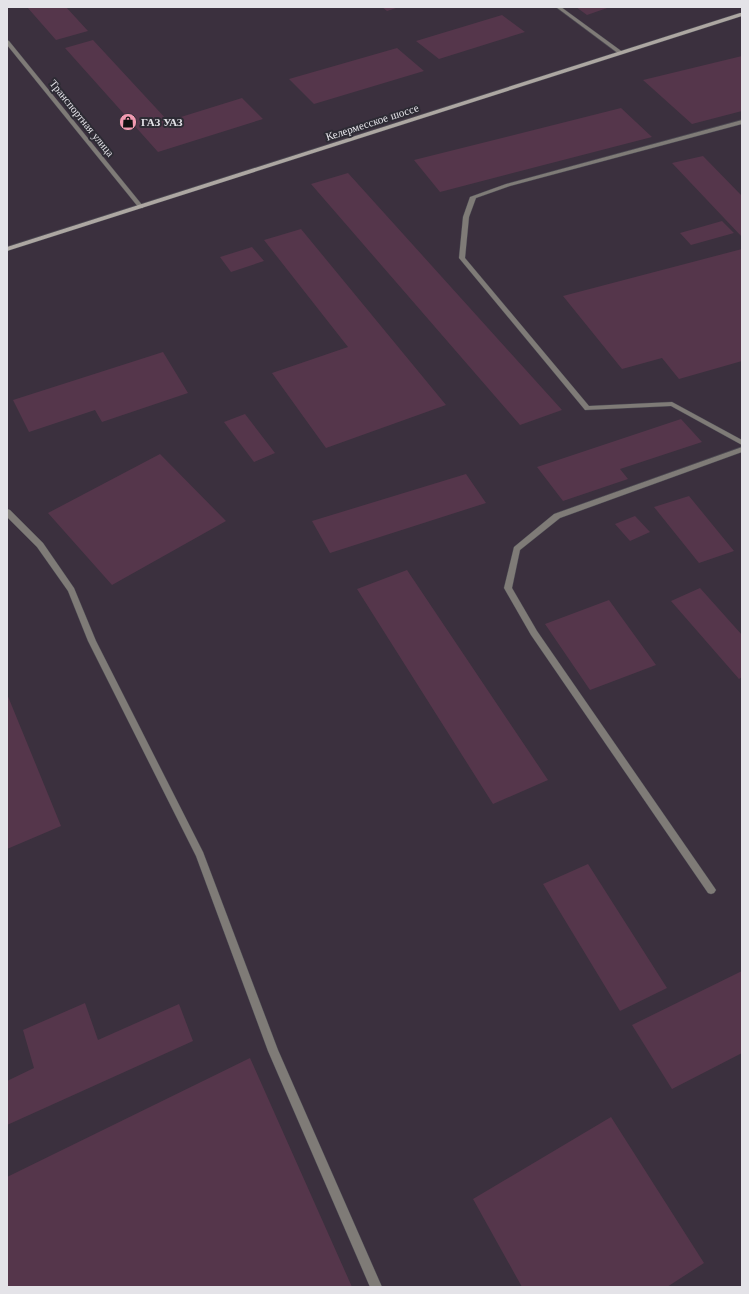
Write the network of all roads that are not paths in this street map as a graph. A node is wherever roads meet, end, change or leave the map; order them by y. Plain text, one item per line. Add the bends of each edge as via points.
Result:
1 (558, 7) edge
2 (742, 14) edge
3 (7, 42) edge
4 (621, 53) junction
5 (742, 122) edge
6 (141, 207) junction
7 (7, 249) edge
8 (742, 443) edge
9 (742, 449) edge
10 (7, 512) edge
11 (711, 890) dead end
12 (376, 1287) edge

1 - 4 street
2 - 4 main road, Келермесское шоссе
3 - 6 street, Транспортная улица
4 - 6 main road, Келермесское шоссе
5 - 8 street via 515,183 473,197 466,217 462,258 587,408 672,404
6 - 7 main road, Келермесское шоссе
9 - 11 street via 557,516 516,549 508,588 534,633
10 - 12 street via 40,546 71,590 92,641 200,855 273,1051

